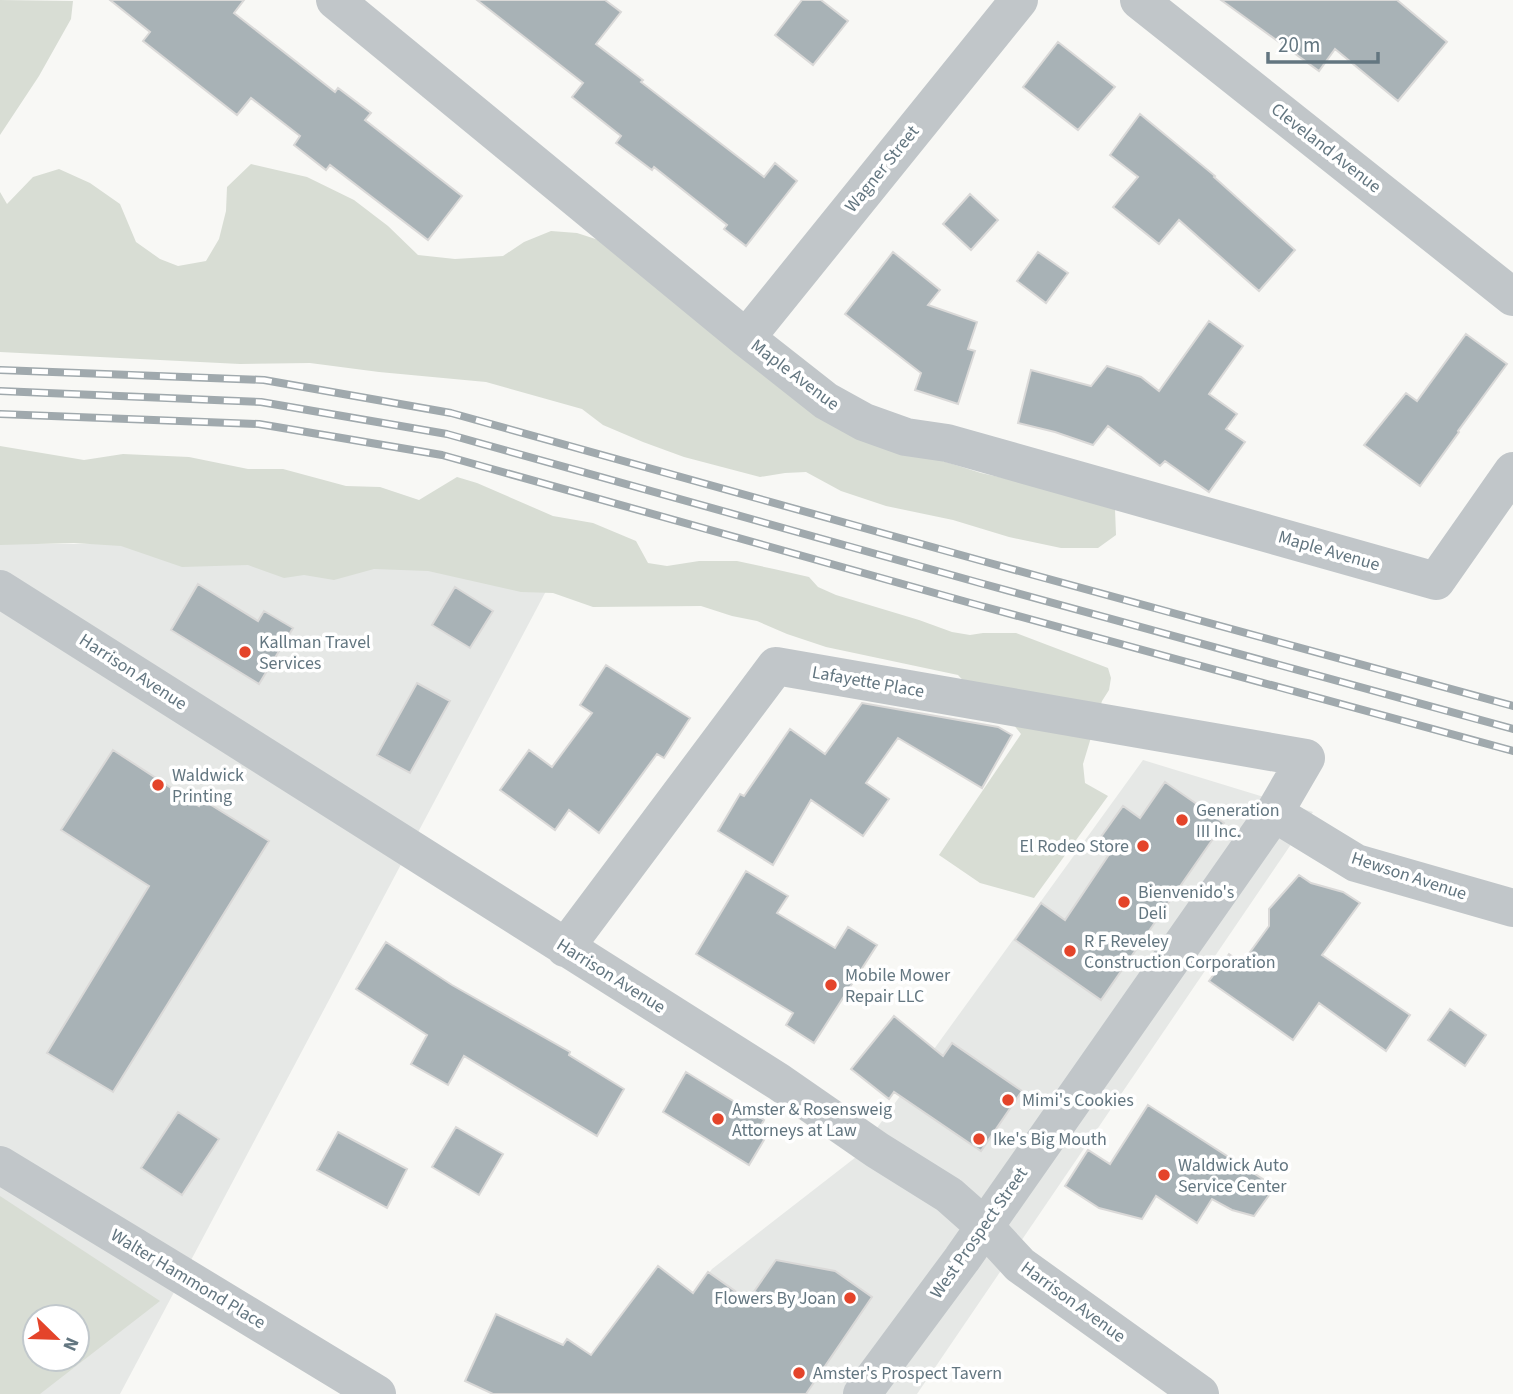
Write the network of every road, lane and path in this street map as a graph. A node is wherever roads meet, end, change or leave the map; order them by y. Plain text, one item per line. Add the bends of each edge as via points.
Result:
1 (335, 0) edge
2 (1018, 0) edge
3 (1139, 0) edge
4 (1513, 296) edge
5 (746, 338) junction
6 (1513, 471) edge
7 (0, 589) edge
8 (1306, 758) joint
9 (1274, 813) junction
10 (1513, 908) edge
11 (565, 948) junction
12 (0, 1165) edge
13 (984, 1226) junction
14 (377, 1394) edge
15 (862, 1394) edge
16 (1200, 1394) edge

1 - 5 street, Maple Avenue
2 - 5 street, Wagner Street
3 - 4 street, Cleveland Avenue
5 - 6 street, Maple Avenue via 825,401 906,437 947,443 1436,581
7 - 11 street, Harrison Avenue
8 - 9 street, West Prospect Street
8 - 11 street, Lafayette Place via 776,666
9 - 10 street, Hewson Avenue via 1356,863
9 - 13 street, West Prospect Street
11 - 13 street, Harrison Avenue via 779,1082 949,1195
12 - 14 street, Walter Hammond Place
13 - 15 street, West Prospect Street
13 - 16 street, Harrison Avenue via 1020,1265

